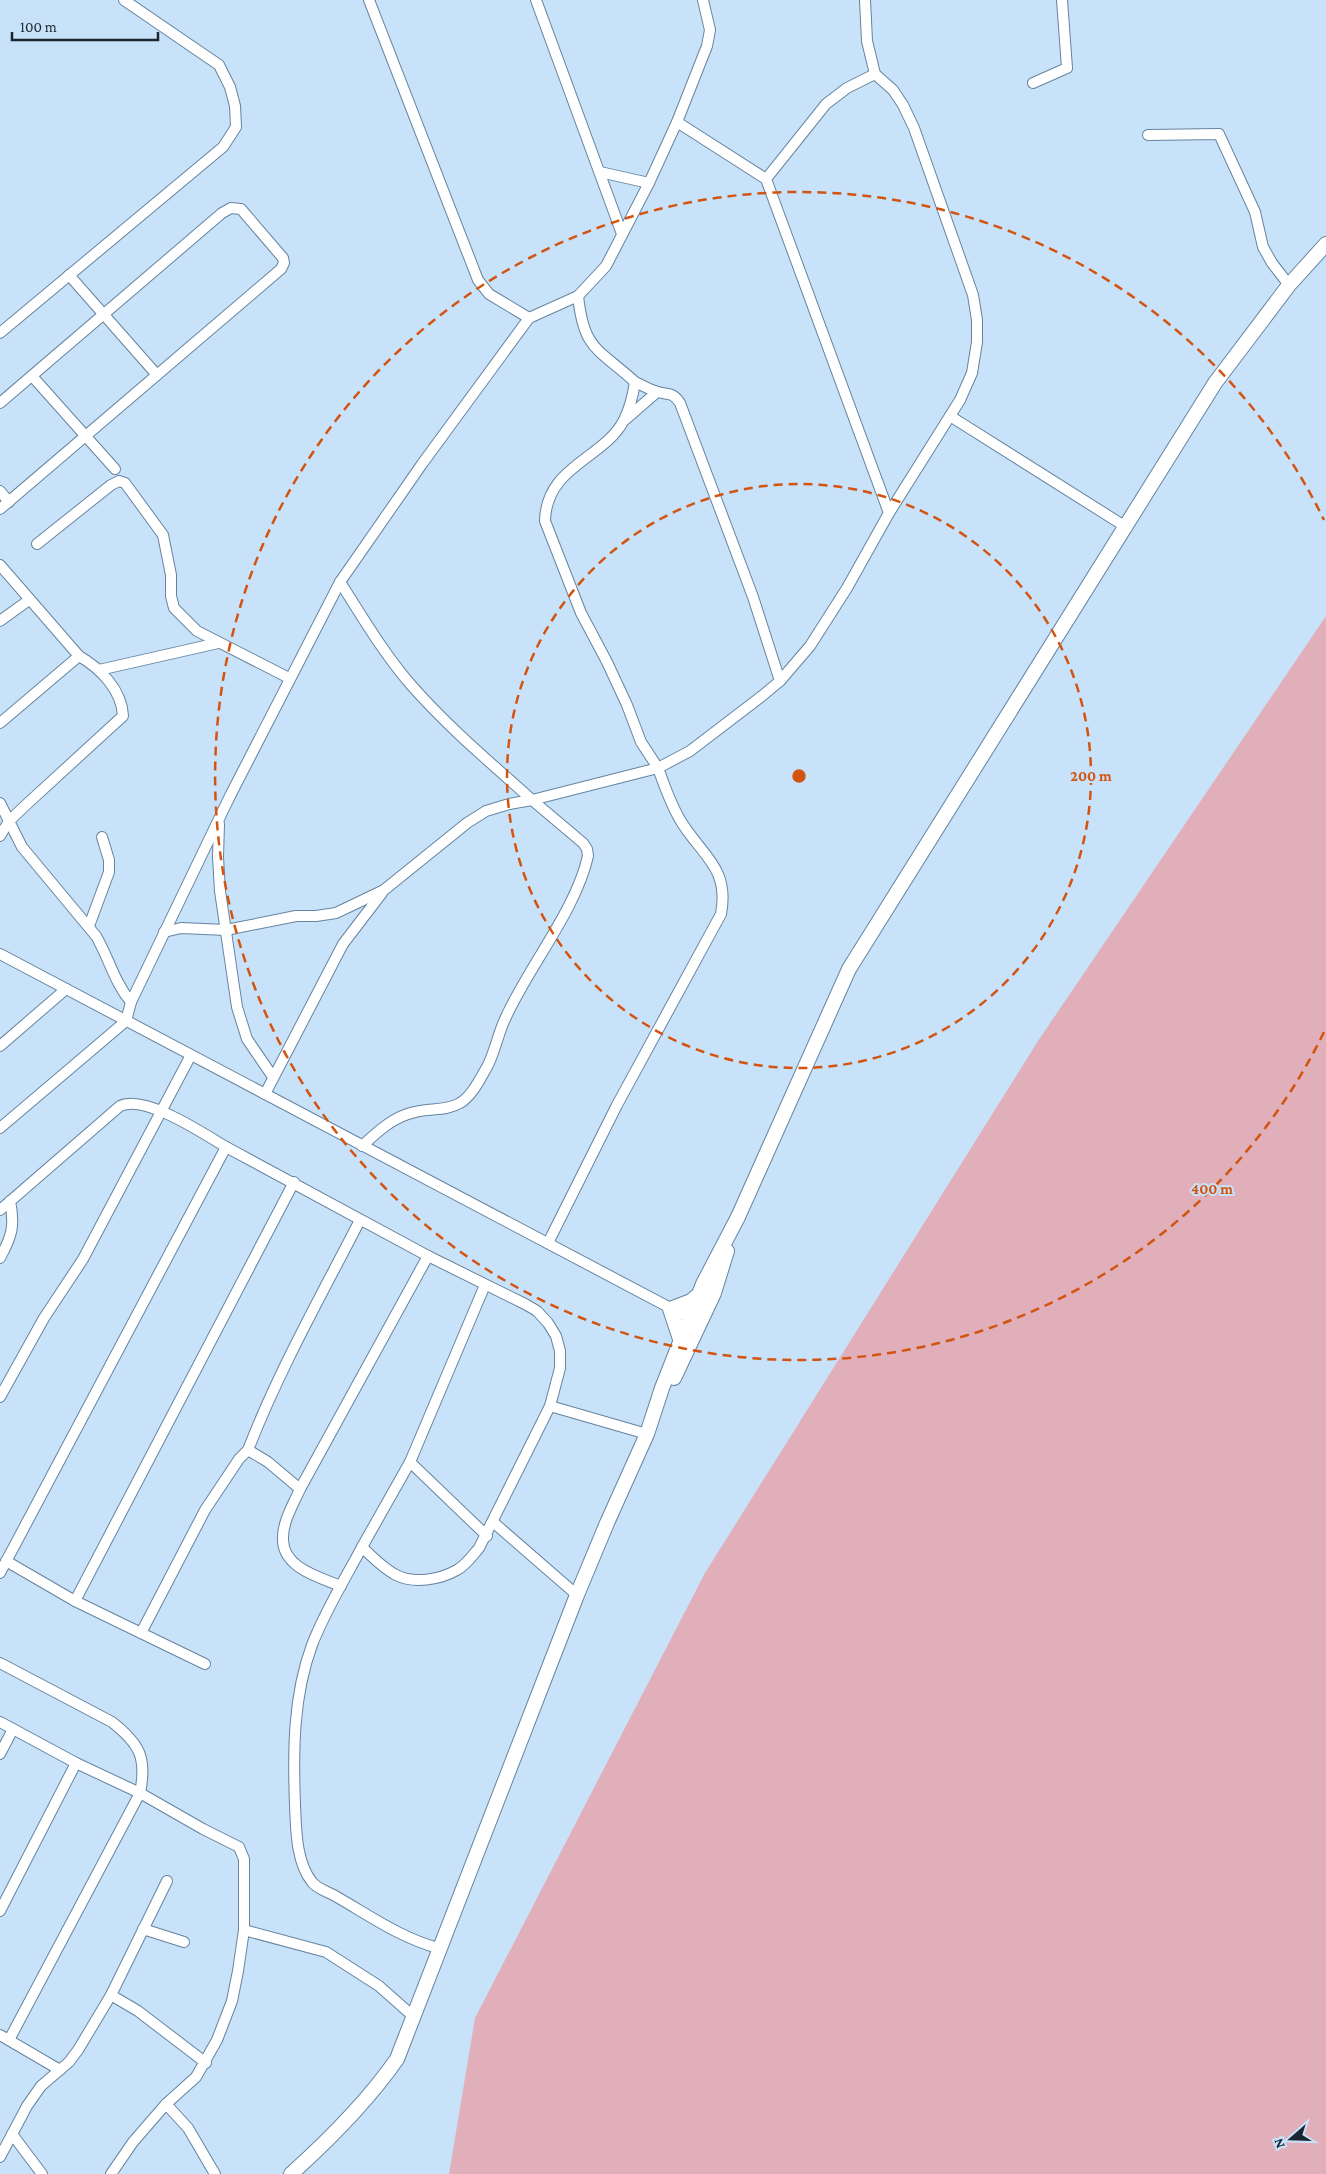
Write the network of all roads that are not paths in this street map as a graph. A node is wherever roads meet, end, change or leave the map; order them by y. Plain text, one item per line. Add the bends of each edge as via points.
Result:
1 (124, 0) edge
2 (370, 0) edge
3 (536, 0) edge
4 (703, 0) edge
5 (865, 0) edge
6 (1062, 0) edge
7 (875, 74) junction
8 (1033, 84) dead end
9 (677, 122) junction
10 (1148, 135) dead end
11 (600, 172) junction
12 (766, 179) junction
13 (649, 184) junction
14 (622, 234) junction
15 (1326, 244) edge
16 (69, 275) junction
17 (1289, 285) junction
18 (578, 296) junction
19 (104, 314) junction
20 (529, 318) junction
21 (0, 333) edge
22 (157, 375) junction
23 (32, 376) junction
24 (635, 382) junction
25 (657, 392) junction
26 (0, 403) edge
27 (950, 416) junction
28 (624, 421) junction
29 (86, 436) junction
30 (115, 469) dead end
31 (0, 491) edge
32 (9, 502) junction
33 (0, 509) edge
34 (889, 513) junction
35 (1126, 527) junction
36 (36, 544) dead end
37 (0, 565) edge
38 (340, 582) junction
39 (29, 600) junction
40 (0, 621) edge
41 (218, 643) junction
42 (79, 656) junction
43 (99, 670) junction
44 (289, 678) junction
45 (780, 681) junction
46 (0, 723) edge
47 (658, 768) junction
48 (532, 800) junction
49 (0, 803) edge
50 (219, 818) junction
51 (9, 821) junction
52 (0, 836) edge
53 (102, 837) dead end
54 (384, 890) junction
55 (89, 926) junction
56 (226, 930) junction
57 (164, 932) junction
58 (3, 959) edge
59 (66, 989) junction
60 (131, 1002) junction
61 (126, 1021) junction
62 (0, 1046) edge
63 (191, 1056) junction
64 (273, 1077) junction
65 (265, 1094) junction
66 (162, 1112) junction
67 (0, 1128) edge
68 (362, 1146) junction
69 (226, 1147) junction
70 (294, 1182) junction
71 (10, 1201) junction
72 (0, 1210) edge
73 (738, 1217) junction
74 (360, 1220) junction
75 (548, 1243) junction
76 (428, 1256) junction
77 (0, 1258) edge
78 (485, 1284) junction
79 (700, 1293) junction
80 (670, 1309) junction
81 (695, 1321) junction
82 (680, 1340) junction
83 (0, 1396) edge
84 (550, 1406) junction
85 (657, 1407) junction
86 (648, 1434) junction
87 (248, 1450) junction
88 (410, 1462) junction
89 (300, 1489) junction
90 (493, 1522) junction
91 (487, 1536) junction
92 (362, 1548) junction
93 (6, 1560) junction
94 (0, 1574) edge
95 (341, 1586) junction
96 (577, 1595) junction
97 (74, 1601) junction
98 (141, 1633) junction
99 (0, 1664) edge
100 (205, 1664) dead end
101 (0, 1722) edge
102 (13, 1729) junction
103 (0, 1754) edge
104 (76, 1763) junction
105 (140, 1794) junction
106 (167, 1880) dead end
107 (0, 1911) edge
108 (143, 1929) junction
109 (244, 1930) junction
110 (184, 1942) dead end
111 (438, 1948) junction
112 (112, 1995) junction
113 (414, 2017) junction
114 (4, 2037) edge
115 (206, 2063) junction
116 (60, 2070) junction
117 (166, 2104) junction
118 (12, 2134) junction
119 (0, 2157) edge
120 (42, 2174) edge
121 (111, 2174) edge
122 (215, 2174) edge
123 (291, 2174) edge

1 - 16 street via 219,66 230,87 236,127 223,147
2 - 20 street via 478,280 489,294
3 - 11 street
4 - 9 street via 710,30 707,46
5 - 7 street via 868,41
6 - 8 street via 1067,68
7 - 12 street via 847,88 826,104
7 - 27 street via 893,90 914,128 973,295 977,342 972,373
9 - 12 street
9 - 13 street
10 - 17 street via 1219,134 1255,212 1263,247
11 - 13 street
11 - 14 street
12 - 34 street
13 - 14 street
14 - 18 street via 606,266
15 - 17 street
16 - 19 street
16 - 21 street
17 - 35 street via 1215,382
18 - 20 street
18 - 24 street via 584,333 603,356
19 - 22 street
19 - 22 street via 231,208 241,209 279,251 284,264 281,269
19 - 23 street
20 - 38 street
22 - 29 street
23 - 26 street
23 - 29 street
24 - 25 street
24 - 28 street
25 - 28 street
25 - 45 street via 667,392 680,404 753,597
27 - 34 street
27 - 35 street
28 - 47 street via 554,489 546,506 545,521 581,613 615,679 641,742
29 - 30 street
29 - 32 street
31 - 32 street
32 - 33 street
34 - 45 street via 810,646
35 - 73 street via 849,969
36 - 41 street via 111,485 119,481 125,483 163,535 174,608 197,631
37 - 39 street
38 - 44 street
38 - 48 street via 377,642 412,686
39 - 40 street
39 - 42 street
41 - 43 street
41 - 44 street
42 - 43 street
42 - 46 street
43 - 51 street via 120,700 123,716
44 - 50 street
45 - 47 street via 690,751
47 - 48 street
47 - 75 street via 680,819 722,880 721,914 617,1105
48 - 54 street via 486,811
48 - 68 street via 587,849 586,862 571,899 506,1017 488,1066 471,1092 460,1103 450,1107 404,1116 378,1131
49 - 51 street
50 - 56 street via 218,866
50 - 57 street
51 - 52 street
51 - 55 street via 22,847
53 - 55 street via 109,872
54 - 56 street via 336,913 296,916
54 - 64 street via 343,944
55 - 60 street via 105,952 117,984
56 - 57 street via 181,928
56 - 64 street via 237,1007 247,1038
57 - 60 street
58 - 59 street
59 - 61 street
59 - 62 street
60 - 61 street
61 - 63 street
61 - 67 street
63 - 65 street
63 - 66 street
64 - 65 street
65 - 68 street
66 - 69 street
66 - 71 street via 133,1103 120,1106
66 - 83 street via 83,1259 44,1318
68 - 75 street
69 - 70 street
69 - 93 street
70 - 74 street
70 - 97 street
71 - 72 street
71 - 77 street via 13,1231
73 - 79 street
73 - 81 street via 714,1294
74 - 76 street
74 - 87 street via 285,1363
75 - 80 street
76 - 78 street
76 - 89 street
78 - 84 street via 537,1311 556,1336 560,1368
78 - 88 street
79 - 80 street via 691,1301
79 - 81 street
80 - 81 street
80 - 82 street
81 - 82 street
81 - 85 street via 688,1350
82 - 85 street
84 - 86 street
84 - 90 street
85 - 86 street
86 - 96 street
87 - 89 street
87 - 98 street via 205,1510
88 - 91 street
88 - 92 street
89 - 95 street via 283,1537 286,1552 307,1572
90 - 91 street
90 - 96 street
91 - 92 street via 465,1564 424,1580 410,1580 395,1574
92 - 95 street
93 - 94 street
93 - 97 street
95 - 111 street via 312,1646 296,1714 294,1779 301,1860 313,1884 420,1943
96 - 111 street
97 - 98 street
98 - 100 street
99 - 105 street via 112,1722 128,1735 140,1755 144,1773
101 - 102 street
102 - 103 street
102 - 104 street
104 - 105 street
104 - 107 street
105 - 109 street via 239,1847 244,1859
105 - 114 street
106 - 108 street
108 - 110 street
108 - 112 street
109 - 113 street via 326,1952 379,1986
109 - 115 street via 232,2001
111 - 113 street
112 - 115 street
112 - 116 street via 78,2050
113 - 123 street via 397,2059 376,2089
114 - 116 street
115 - 117 street via 196,2077
116 - 118 street via 41,2086
117 - 121 street
117 - 122 street via 188,2128
118 - 119 street
118 - 120 street

